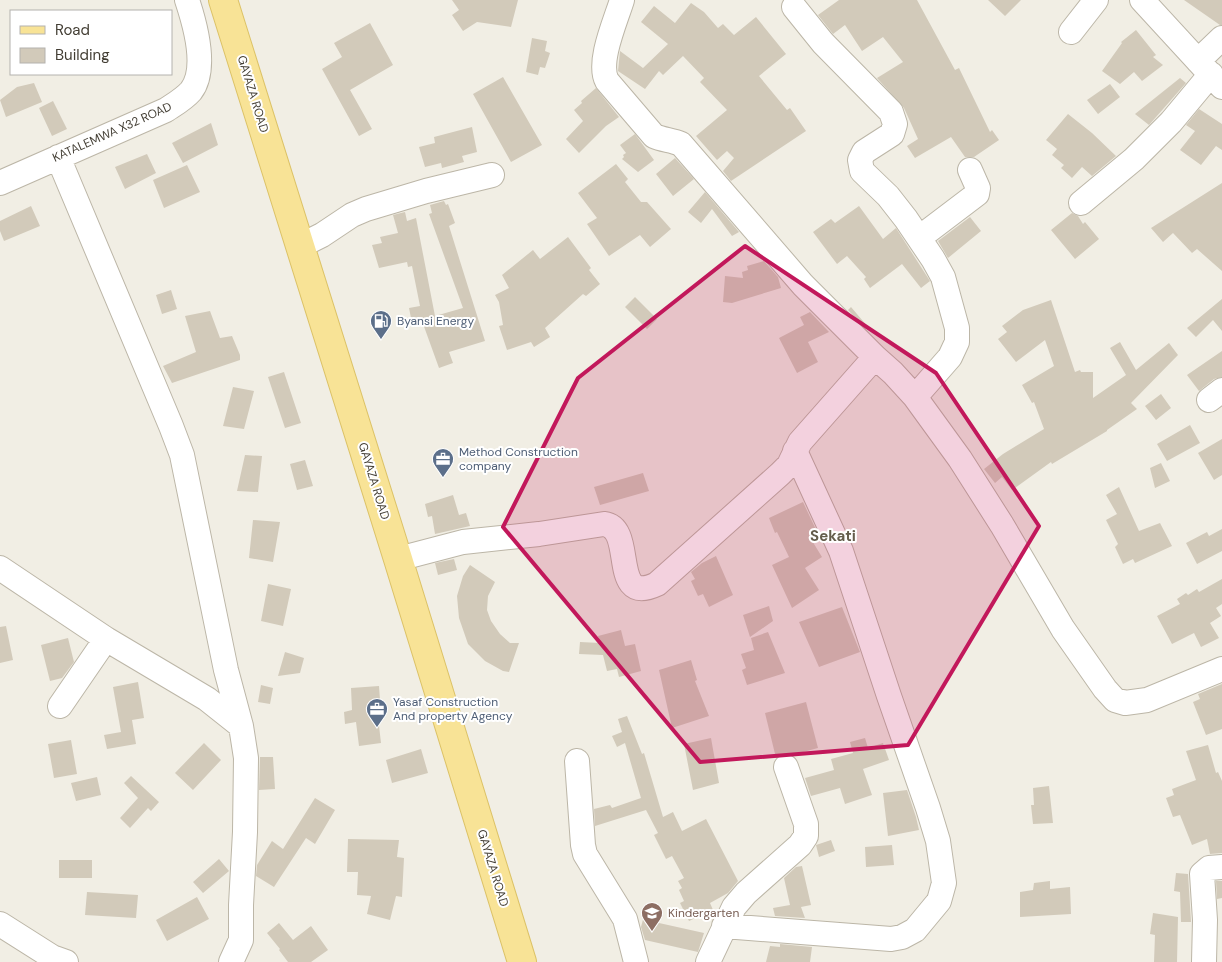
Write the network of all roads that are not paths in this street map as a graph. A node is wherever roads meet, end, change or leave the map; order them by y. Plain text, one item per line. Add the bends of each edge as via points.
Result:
1 (187, 0) edge
2 (223, 0) edge
3 (622, 0) edge
4 (1096, 0) edge
5 (1142, 0) edge
6 (794, 7) dead end
7 (1071, 32) dead end
8 (1222, 38) edge
9 (1210, 74) edge
10 (58, 156) junction
11 (970, 170) dead end
12 (492, 175) dead end
13 (0, 183) edge
14 (1081, 204) dead end
15 (919, 238) junction
16 (300, 246) junction
17 (875, 357) junction
18 (915, 397) junction
19 (795, 451) junction
20 (398, 559) junction
21 (0, 568) edge
22 (106, 639) junction
23 (1222, 669) edge
24 (60, 706) dead end
25 (242, 726) junction
26 (577, 761) dead end
27 (786, 767) dead end
28 (1222, 867) edge
29 (0, 924) edge
30 (724, 926) junction
31 (66, 962) edge
32 (231, 962) edge
33 (522, 962) edge
34 (636, 962) edge
35 (708, 962) edge
36 (1204, 962) edge

1 - 10 street, KATALEMWA X32 ROAD via 200,56 192,90 166,110
2 - 16 main road, GAYAZA ROAD
3 - 17 street via 603,62 607,81 654,136 681,144 803,285
4 - 7 street
5 - 9 street
6 - 15 street via 823,43 890,112 895,124 892,134 864,152 860,160 862,171 888,196
8 - 9 street
9 - 14 street via 1171,122
10 - 13 street, KATALEMWA X32 ROAD
10 - 25 street via 182,456 226,670
11 - 15 street via 978,188 977,194
12 - 16 street via 366,208
15 - 18 street via 943,277 957,328 957,342 950,356
16 - 20 main road, GAYAZA ROAD
17 - 18 street
17 - 19 street
18 - 23 street via 1002,525 1062,629 1115,700 1125,703 1147,700
19 - 20 street via 789,465 780,474 650,588 637,588 627,577 617,531 610,524 464,542
19 - 30 street via 841,550 928,808 938,841 944,883 939,901 922,923 902,937 891,939
20 - 33 main road, GAYAZA ROAD
21 - 22 street
22 - 24 street
22 - 25 street via 207,699
25 - 32 street via 246,758 241,940
26 - 34 street via 585,854 625,918
27 - 30 street via 806,824 806,836 746,893
28 - 36 street via 1208,868 1202,874
29 - 31 street
30 - 35 street

